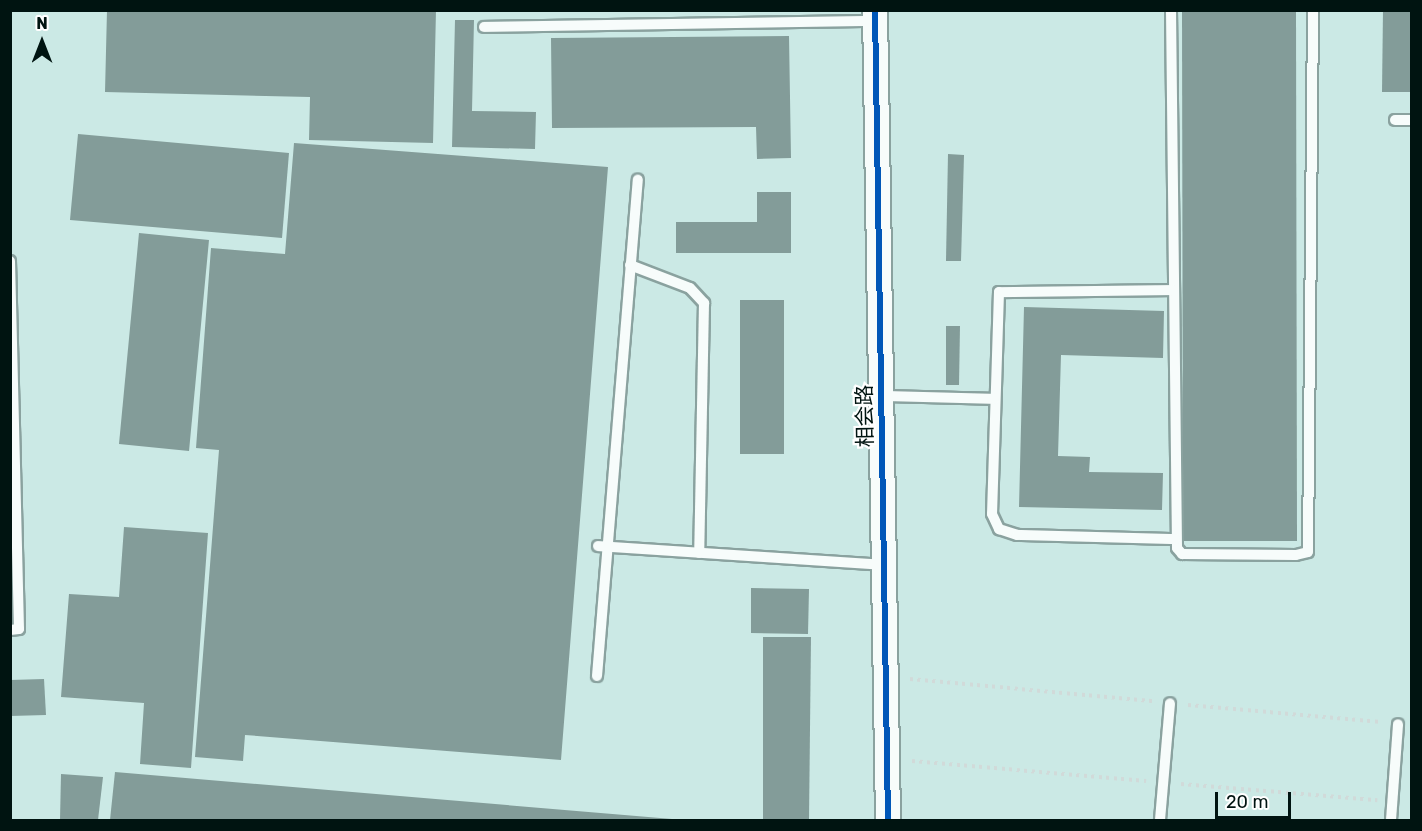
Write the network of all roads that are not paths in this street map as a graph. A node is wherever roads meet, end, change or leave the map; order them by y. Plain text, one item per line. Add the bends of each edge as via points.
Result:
1 (1171, 10) edge
2 (1313, 10) edge
3 (875, 16) edge
4 (484, 27) dead end
5 (1395, 120) dead end
6 (1412, 120) edge
7 (638, 180) dead end
8 (10, 261) edge
9 (630, 265) junction
10 (1171, 290) junction
11 (881, 396) junction
12 (994, 399) junction
13 (1175, 539) junction
14 (602, 546) junction
15 (699, 553) junction
16 (884, 565) junction
17 (10, 630) edge
18 (597, 675) dead end
19 (1170, 703) road end
20 (1398, 724) road end
21 (888, 820) edge
22 (1160, 820) edge
23 (1391, 820) edge

1 - 10 lane
2 - 13 lane via 1308,552 1182,554
3 - 4 lane
3 - 11 street, 相会路
5 - 6 lane
7 - 9 lane
8 - 17 lane via 19,629
9 - 14 lane
9 - 15 lane via 690,288 704,303
10 - 12 lane via 1005,288 995,300
10 - 13 lane
11 - 12 lane
11 - 16 street, 相会路
12 - 13 lane via 992,514 999,529 1017,535
14 - 15 lane
14 - 18 lane
15 - 16 lane
16 - 21 street, 相会路
19 - 22 lane
20 - 23 lane

